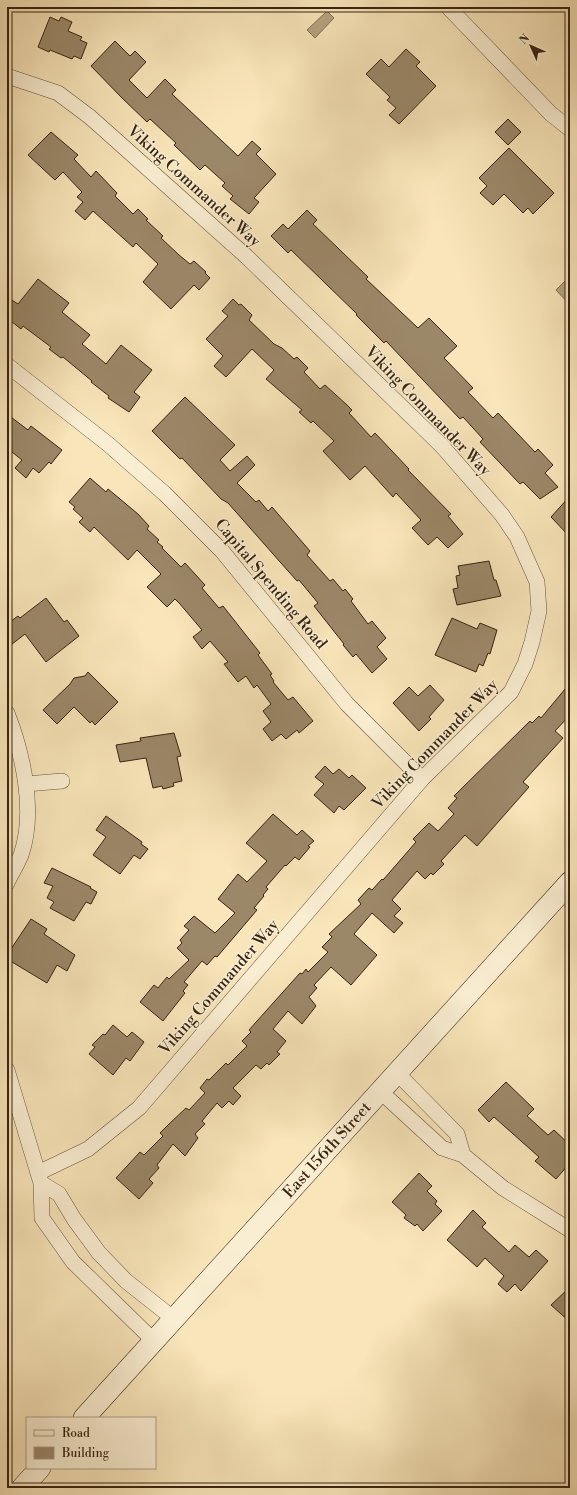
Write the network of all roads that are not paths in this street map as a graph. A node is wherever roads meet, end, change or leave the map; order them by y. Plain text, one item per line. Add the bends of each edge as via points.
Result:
1 (448, 7) edge
2 (7, 76) edge
3 (570, 129) edge
4 (7, 364) edge
5 (7, 713) edge
6 (422, 779) junction
7 (62, 780) dead end
8 (26, 784) junction
9 (570, 882) edge
10 (7, 883) edge
11 (7, 1070) edge
12 (397, 1073) junction
13 (380, 1092) junction
14 (464, 1155) junction
15 (40, 1178) junction
16 (570, 1230) edge
17 (174, 1319) junction
18 (154, 1341) junction
19 (85, 1417) edge
20 (39, 1469) edge
21 (22, 1488) edge

1 - 3 street via 551,114
2 - 6 street, Viking Commander Way via 58,93 247,257 442,446 517,536 537,582 540,611 525,664 511,692
4 - 6 street, Capital Spending Road via 108,444 165,494 222,551 347,704
5 - 8 street
6 - 15 street, Viking Commander Way via 139,1108 88,1149
7 - 8 street
8 - 10 street via 28,821 21,855
9 - 12 street, East 156th Street
11 - 15 street
12 - 13 street, East 156th Street
12 - 14 street via 456,1134
13 - 14 street via 442,1148
13 - 17 street, East 156th Street
14 - 16 street via 503,1188
15 - 17 street via 59,1194 99,1253 126,1281
15 - 18 street via 42,1218 73,1262
17 - 18 street, East 156th Street
18 - 19 street, East 156th Street
20 - 21 street

